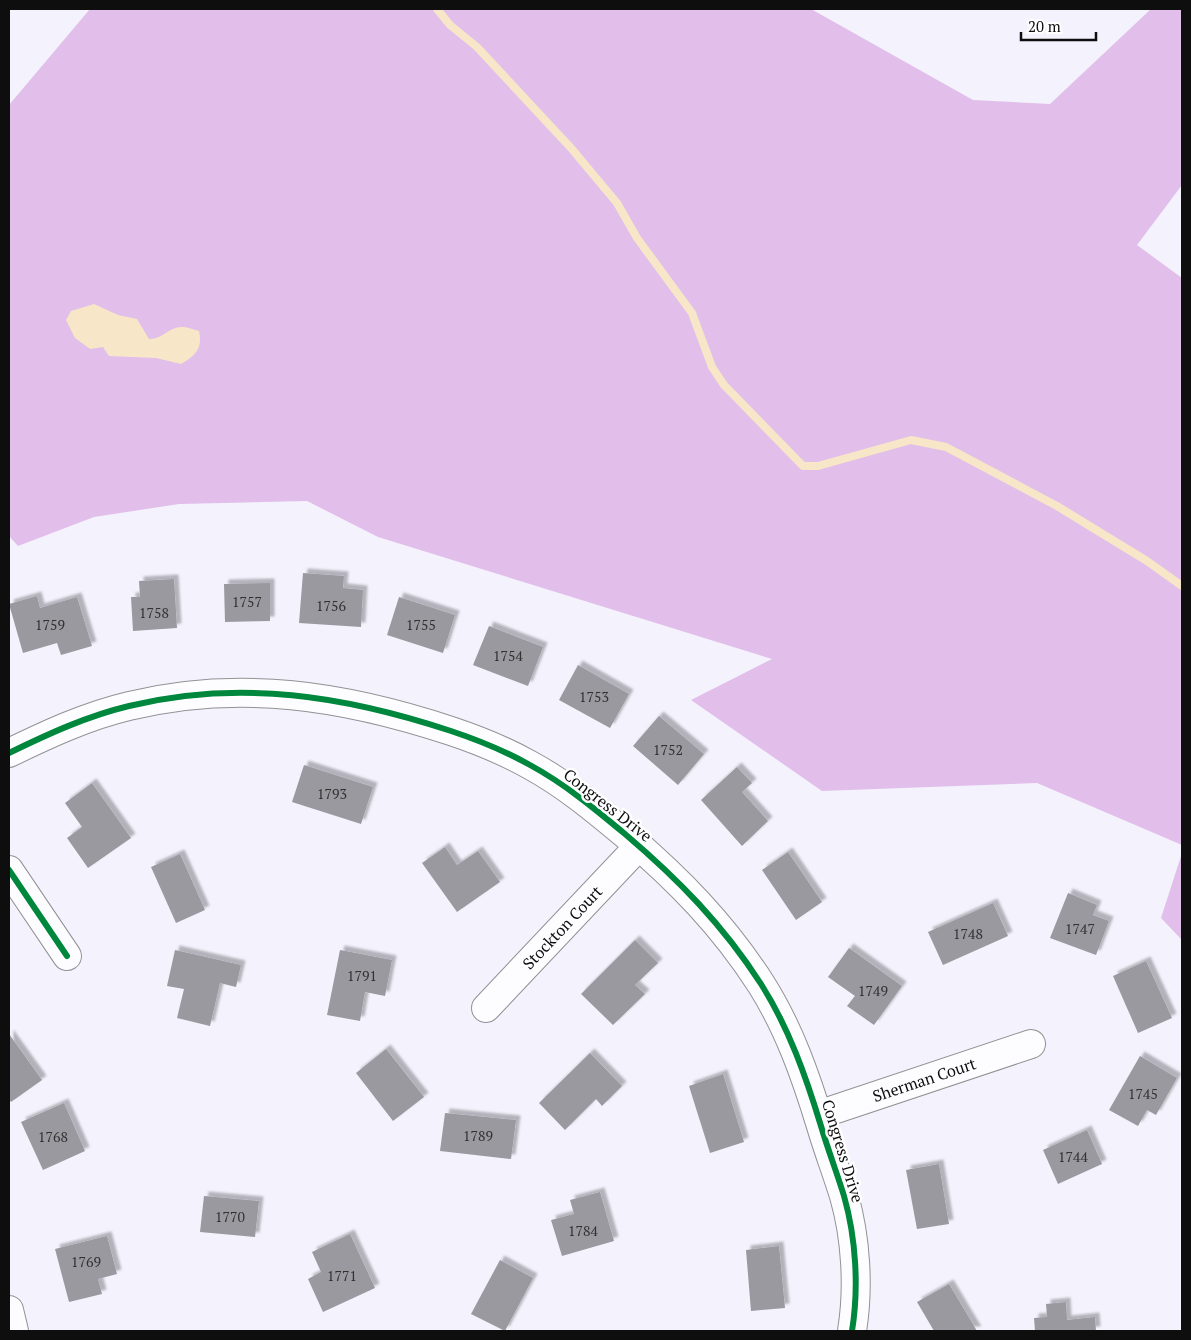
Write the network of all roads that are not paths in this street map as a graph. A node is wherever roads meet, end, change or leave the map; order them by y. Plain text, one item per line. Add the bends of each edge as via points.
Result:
1 (9, 753) edge
2 (639, 846) junction
3 (9, 870) edge
4 (68, 956) dead end
5 (486, 1008) dead end
6 (1031, 1044) dead end
7 (818, 1115) junction
8 (9, 1310) edge
9 (14, 1331) edge
10 (852, 1331) edge

1 - 2 street, Congress Drive via 99,714 159,700 254,693 313,697 368,706 473,738 556,780
2 - 5 street, Stockton Court
2 - 7 street, Congress Drive via 701,903 762,987 791,1041
3 - 4 street
6 - 7 street, Sherman Court
7 - 10 street, Congress Drive via 850,1223 856,1300
8 - 9 street

